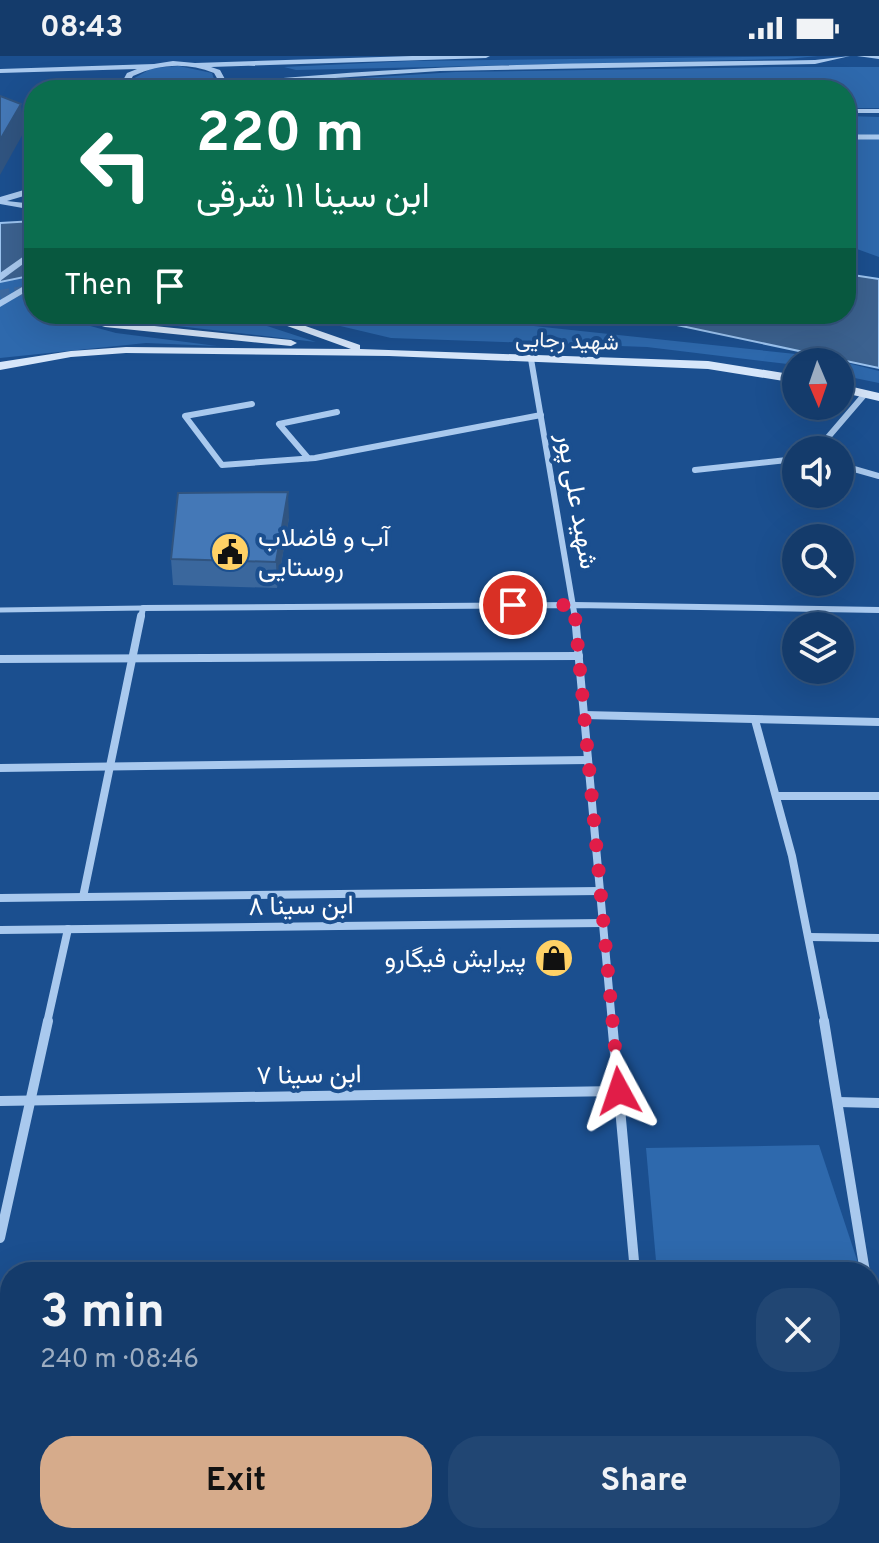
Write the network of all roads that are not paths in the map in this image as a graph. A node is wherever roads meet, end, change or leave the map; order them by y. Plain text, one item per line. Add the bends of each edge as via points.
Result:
1 (486, 56) edge
2 (846, 56) edge
3 (861, 56) edge
4 (879, 57) edge
5 (191, 65) junction
6 (155, 66) junction
7 (0, 71) edge
8 (127, 80) edge
9 (222, 80) edge
10 (297, 80) edge
11 (856, 111) edge
12 (879, 111) edge
13 (856, 137) edge
14 (879, 137) edge
15 (24, 193) edge
16 (0, 201) edge
17 (24, 205) edge
18 (24, 260) edge
19 (0, 278) edge
20 (24, 291) edge
21 (0, 304) edge
22 (105, 324) edge
23 (289, 324) edge
24 (372, 353) junction
25 (531, 359) junction
26 (0, 366) edge
27 (782, 377) edge
28 (854, 391) edge
29 (865, 394) junction
30 (879, 397) edge
31 (252, 404) dead end
32 (337, 412) dead end
33 (541, 415) junction
34 (829, 436) edge
35 (308, 458) junction
36 (782, 461) edge
37 (854, 469) edge
38 (695, 470) dead end
39 (879, 476) edge
40 (574, 605) junction
41 (143, 608) junction
42 (0, 610) edge
43 (879, 610) edge
44 (579, 656) junction
45 (0, 659) edge
46 (132, 659) junction
47 (584, 715) junction
48 (755, 720) junction
49 (879, 722) edge
50 (588, 760) junction
51 (110, 766) junction
52 (0, 768) edge
53 (779, 796) junction
54 (879, 796) edge
55 (600, 891) junction
56 (83, 897) junction
57 (0, 898) edge
58 (603, 923) junction
59 (68, 929) junction
60 (0, 930) edge
61 (809, 937) junction
62 (879, 938) edge
63 (619, 1091) junction
64 (30, 1100) junction
65 (0, 1101) edge
66 (838, 1102) junction
67 (879, 1103) edge
68 (0, 1238) edge
69 (634, 1262) edge
70 (863, 1262) edge

1 - 5 street
2 - 10 street via 815,62 381,71
3 - 4 street
5 - 6 street
5 - 9 street via 213,69
6 - 7 street
6 - 8 street via 134,72
11 - 12 street
13 - 14 street
15 - 16 street
16 - 17 street
18 - 19 street
20 - 21 street
22 - 24 main road
23 - 24 main road
24 - 25 main road, شهید رجایی
24 - 26 main road, شهید رجایی via 126,350
25 - 27 main road, شهید رجایی via 708,365
25 - 33 street, شهید علی پور
28 - 29 main road
29 - 30 main road
29 - 34 street
31 - 35 street via 185,416 222,465
32 - 35 street via 279,424
33 - 35 street
33 - 40 street, شهید علی پور
36 - 38 street
37 - 39 street
40 - 41 street
40 - 43 street
40 - 44 street, شهید علی پور
41 - 42 lane
41 - 46 street
44 - 46 street
44 - 47 street, شهید علی پور
45 - 46 street
46 - 51 street
47 - 48 street
47 - 50 street, شهید علی پور
48 - 49 street
48 - 53 street
50 - 51 street
50 - 55 street, شهید علی پور
51 - 52 street
51 - 56 street
53 - 54 street
53 - 61 street
55 - 56 street, ابن سینا ۸
55 - 58 street, شهید علی پور
56 - 57 street, ابن سینا ۸
58 - 59 street, ابن سینا ۸
58 - 63 street, شهید علی پور
59 - 60 street, ابن سینا ۸
59 - 64 street
61 - 62 street
61 - 66 street
63 - 64 street, ابن سینا ۷
63 - 69 street, شهید علی پور
64 - 65 street, ابن سینا ۷
64 - 68 street
66 - 67 street
66 - 70 street

